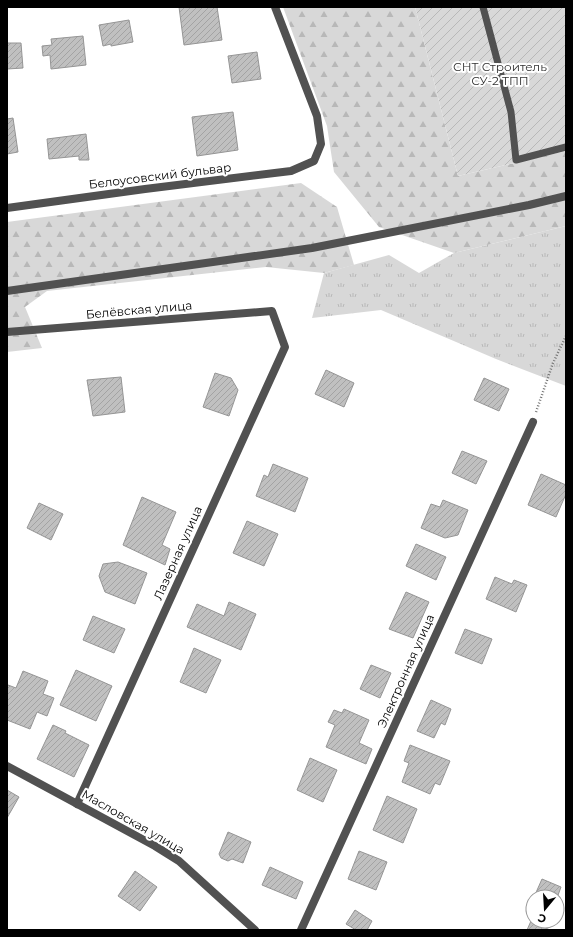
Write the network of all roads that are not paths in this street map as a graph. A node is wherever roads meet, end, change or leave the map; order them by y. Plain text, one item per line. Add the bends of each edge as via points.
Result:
1 (275, 7) edge
2 (483, 7) edge
3 (566, 147) edge
4 (566, 196) edge
5 (7, 208) edge
6 (7, 291) edge
7 (272, 311) joint
8 (7, 332) edge
9 (533, 422) road end
10 (7, 766) edge
11 (77, 804) junction
12 (255, 930) edge
13 (302, 930) edge

1 - 5 street, Белоусовский бульвар via 317,116 322,144 314,161 291,171
2 - 3 lane via 511,112 516,160
4 - 6 street via 312,248
7 - 8 street, Белёвская улица
7 - 11 street, Лазерная улица via 285,347
9 - 13 street, Электронная улица
10 - 11 street, Масловская улица
11 - 12 street, Масловская улица via 179,861

